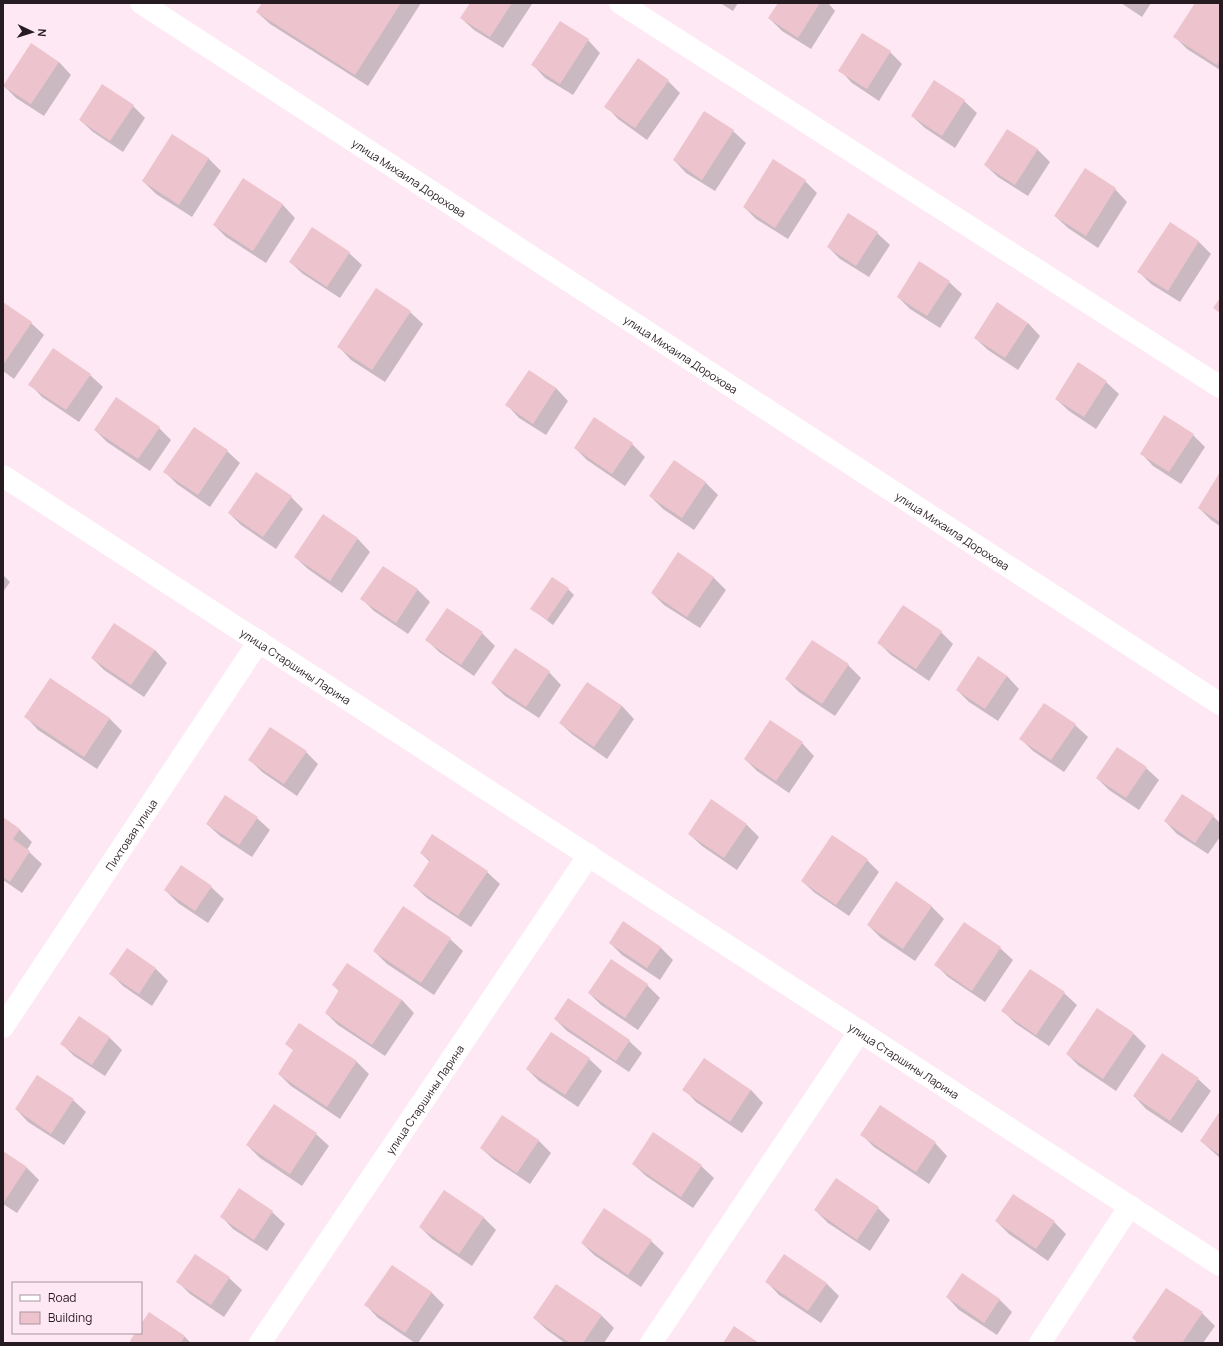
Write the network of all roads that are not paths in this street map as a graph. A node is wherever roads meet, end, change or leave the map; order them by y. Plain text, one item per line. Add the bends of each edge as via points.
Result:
1 (141, 3) edge
2 (620, 3) edge
3 (1220, 387) edge
4 (3, 476) edge
5 (259, 641) junction
6 (1220, 704) edge
7 (589, 855) junction
8 (3, 1027) edge
9 (860, 1031) junction
10 (1130, 1206) junction
11 (1220, 1265) edge
12 (260, 1343) edge
13 (651, 1343) edge
14 (1040, 1343) edge

1 - 6 street, улица Михаила Дорохова
2 - 3 street
4 - 5 street, улица Старшины Ларина
5 - 7 street, улица Старшины Ларина
5 - 8 street, Пихтовая улица
7 - 9 street, улица Старшины Ларина
7 - 12 street, улица Старшины Ларина
9 - 10 street, улица Старшины Ларина
9 - 13 street
10 - 11 street, улица Старшины Ларина
10 - 14 street

